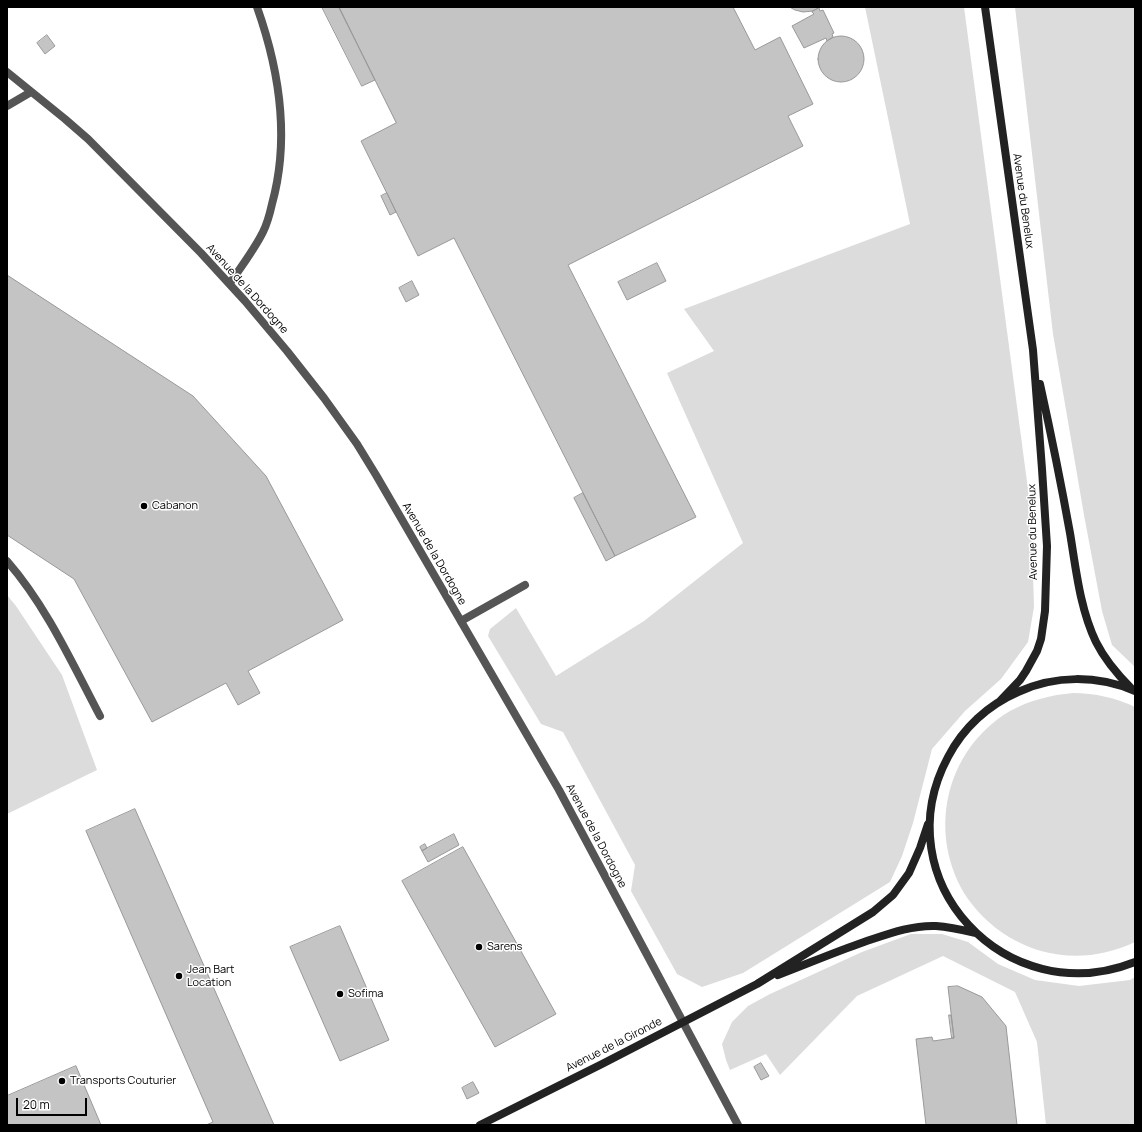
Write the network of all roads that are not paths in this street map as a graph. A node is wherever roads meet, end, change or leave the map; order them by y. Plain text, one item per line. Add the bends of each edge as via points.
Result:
1 (257, 7) edge
2 (985, 7) edge
3 (988, 7) edge
4 (992, 55) junction
5 (7, 72) edge
6 (31, 92) junction
7 (7, 106) edge
8 (230, 283) junction
9 (1033, 350) junction
10 (7, 561) edge
11 (525, 585) dead end
12 (461, 621) junction
13 (1134, 690) edge
14 (1000, 701) junction
15 (100, 716) dead end
16 (931, 814) junction
17 (977, 934) junction
18 (1135, 962) edge
19 (757, 984) junction
20 (682, 1022) junction
21 (480, 1125) edge
22 (738, 1125) edge

1 - 8 street via 271,52 278,89 281,141 278,177 263,232
2 - 4 street, Avenue du Benelux
3 - 4 street, Avenue du Benelux
4 - 9 street, Avenue du Benelux
5 - 6 street, Avenue de la Dordogne
6 - 7 street
6 - 8 street, Avenue de la Dordogne via 100,151
8 - 12 street, Avenue de la Dordogne via 300,367 346,429 376,474
9 - 13 street, Avenue du Benelux via 1087,618 1101,652
9 - 14 street, Avenue du Benelux via 1046,518 1045,611 1037,651 1026,671
10 - 15 street via 46,615
11 - 12 street
12 - 20 street, Avenue de la Dordogne via 559,790
13 - 14 street via 1101,681 1061,680 1029,687
14 - 16 street via 975,721 954,746 937,783
16 - 17 street via 930,830 939,876 952,904
16 - 19 street, Avenue de la Gironde via 909,873 893,895 862,920
17 - 18 street via 1010,957 1048,971 1088,974 1120,968
17 - 19 street, Avenue de la Gironde via 936,926 899,931 836,952
19 - 20 street, Avenue de la Gironde
20 - 21 street, Avenue de la Gironde
20 - 22 street, Avenue de la Dordogne

